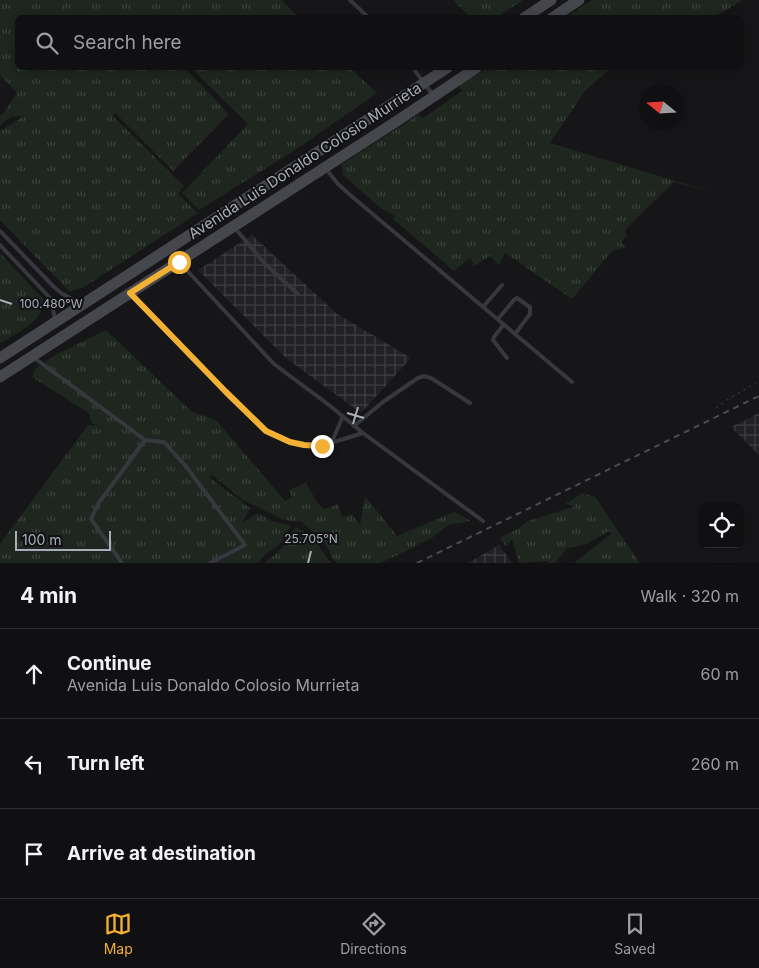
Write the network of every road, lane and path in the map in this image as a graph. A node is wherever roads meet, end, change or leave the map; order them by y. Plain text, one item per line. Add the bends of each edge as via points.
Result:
1 (350, 0) edge
2 (551, 0) edge
3 (579, 0) edge
4 (366, 15) edge
5 (528, 15) edge
6 (556, 15) edge
7 (415, 70) edge
8 (444, 70) edge
9 (473, 70) edge
10 (425, 82) junction
11 (433, 95) junction
12 (325, 167) junction
13 (233, 226) junction
14 (0, 231) edge
15 (0, 245) edge
16 (171, 248) junction
17 (179, 262) junction
18 (502, 285) dead end
19 (61, 293) junction
20 (130, 293) junction
21 (298, 294) dead end
22 (51, 299) junction
23 (83, 305) junction
24 (483, 306) junction
25 (498, 319) junction
26 (55, 321) junction
27 (504, 324) junction
28 (515, 334) junction
29 (31, 356) junction
30 (0, 358) edge
31 (507, 358) dead end
32 (0, 377) edge
33 (759, 381) edge
34 (572, 382) dead end
35 (470, 403) dead end
36 (716, 408) dead end
37 (343, 416) junction
38 (354, 426) junction
39 (363, 433) junction
40 (145, 440) junction
41 (331, 444) junction
42 (483, 521) dead end
43 (122, 563) edge
44 (210, 563) edge

1 - 4 lane
2 - 5 main road
3 - 6 main road
7 - 10 lane
8 - 10 main road, Avenida Luis Donaldo Colosio Murrieta
9 - 11 main road, Avenida Luis Donaldo Colosio Murrieta
10 - 11 lane
10 - 16 main road, Avenida Luis Donaldo Colosio Murrieta
11 - 12 main road, Avenida Luis Donaldo Colosio Murrieta
12 - 13 main road, Avenida Luis Donaldo Colosio Murrieta
12 - 24 lane via 349,194
13 - 17 main road, Avenida Luis Donaldo Colosio Murrieta
13 - 21 lane via 265,264
14 - 19 lane
15 - 22 lane
16 - 17 main road
16 - 23 main road, Avenida Luis Donaldo Colosio Murrieta
17 - 20 main road, Avenida Luis Donaldo Colosio Murrieta
17 - 37 lane via 274,364
18 - 24 lane
19 - 22 lane
19 - 23 lane
20 - 29 main road, Avenida Luis Donaldo Colosio Murrieta
20 - 41 lane via 266,431 304,445
22 - 26 lane
23 - 26 main road, Avenida Luis Donaldo Colosio Murrieta
24 - 25 lane
25 - 27 lane
25 - 28 lane via 517,298 530,307 530,314
26 - 30 main road, Avenida Luis Donaldo Colosio Murrieta
27 - 28 lane
27 - 31 lane via 493,340
28 - 34 lane
29 - 32 main road, Avenida Luis Donaldo Colosio Murrieta
29 - 40 lane
33 - 36 path
35 - 38 lane via 424,376 383,402
37 - 38 lane
37 - 41 lane
38 - 39 lane
39 - 41 lane
39 - 42 lane
40 - 43 lane via 98,504 91,519
40 - 44 lane via 164,442 246,545

